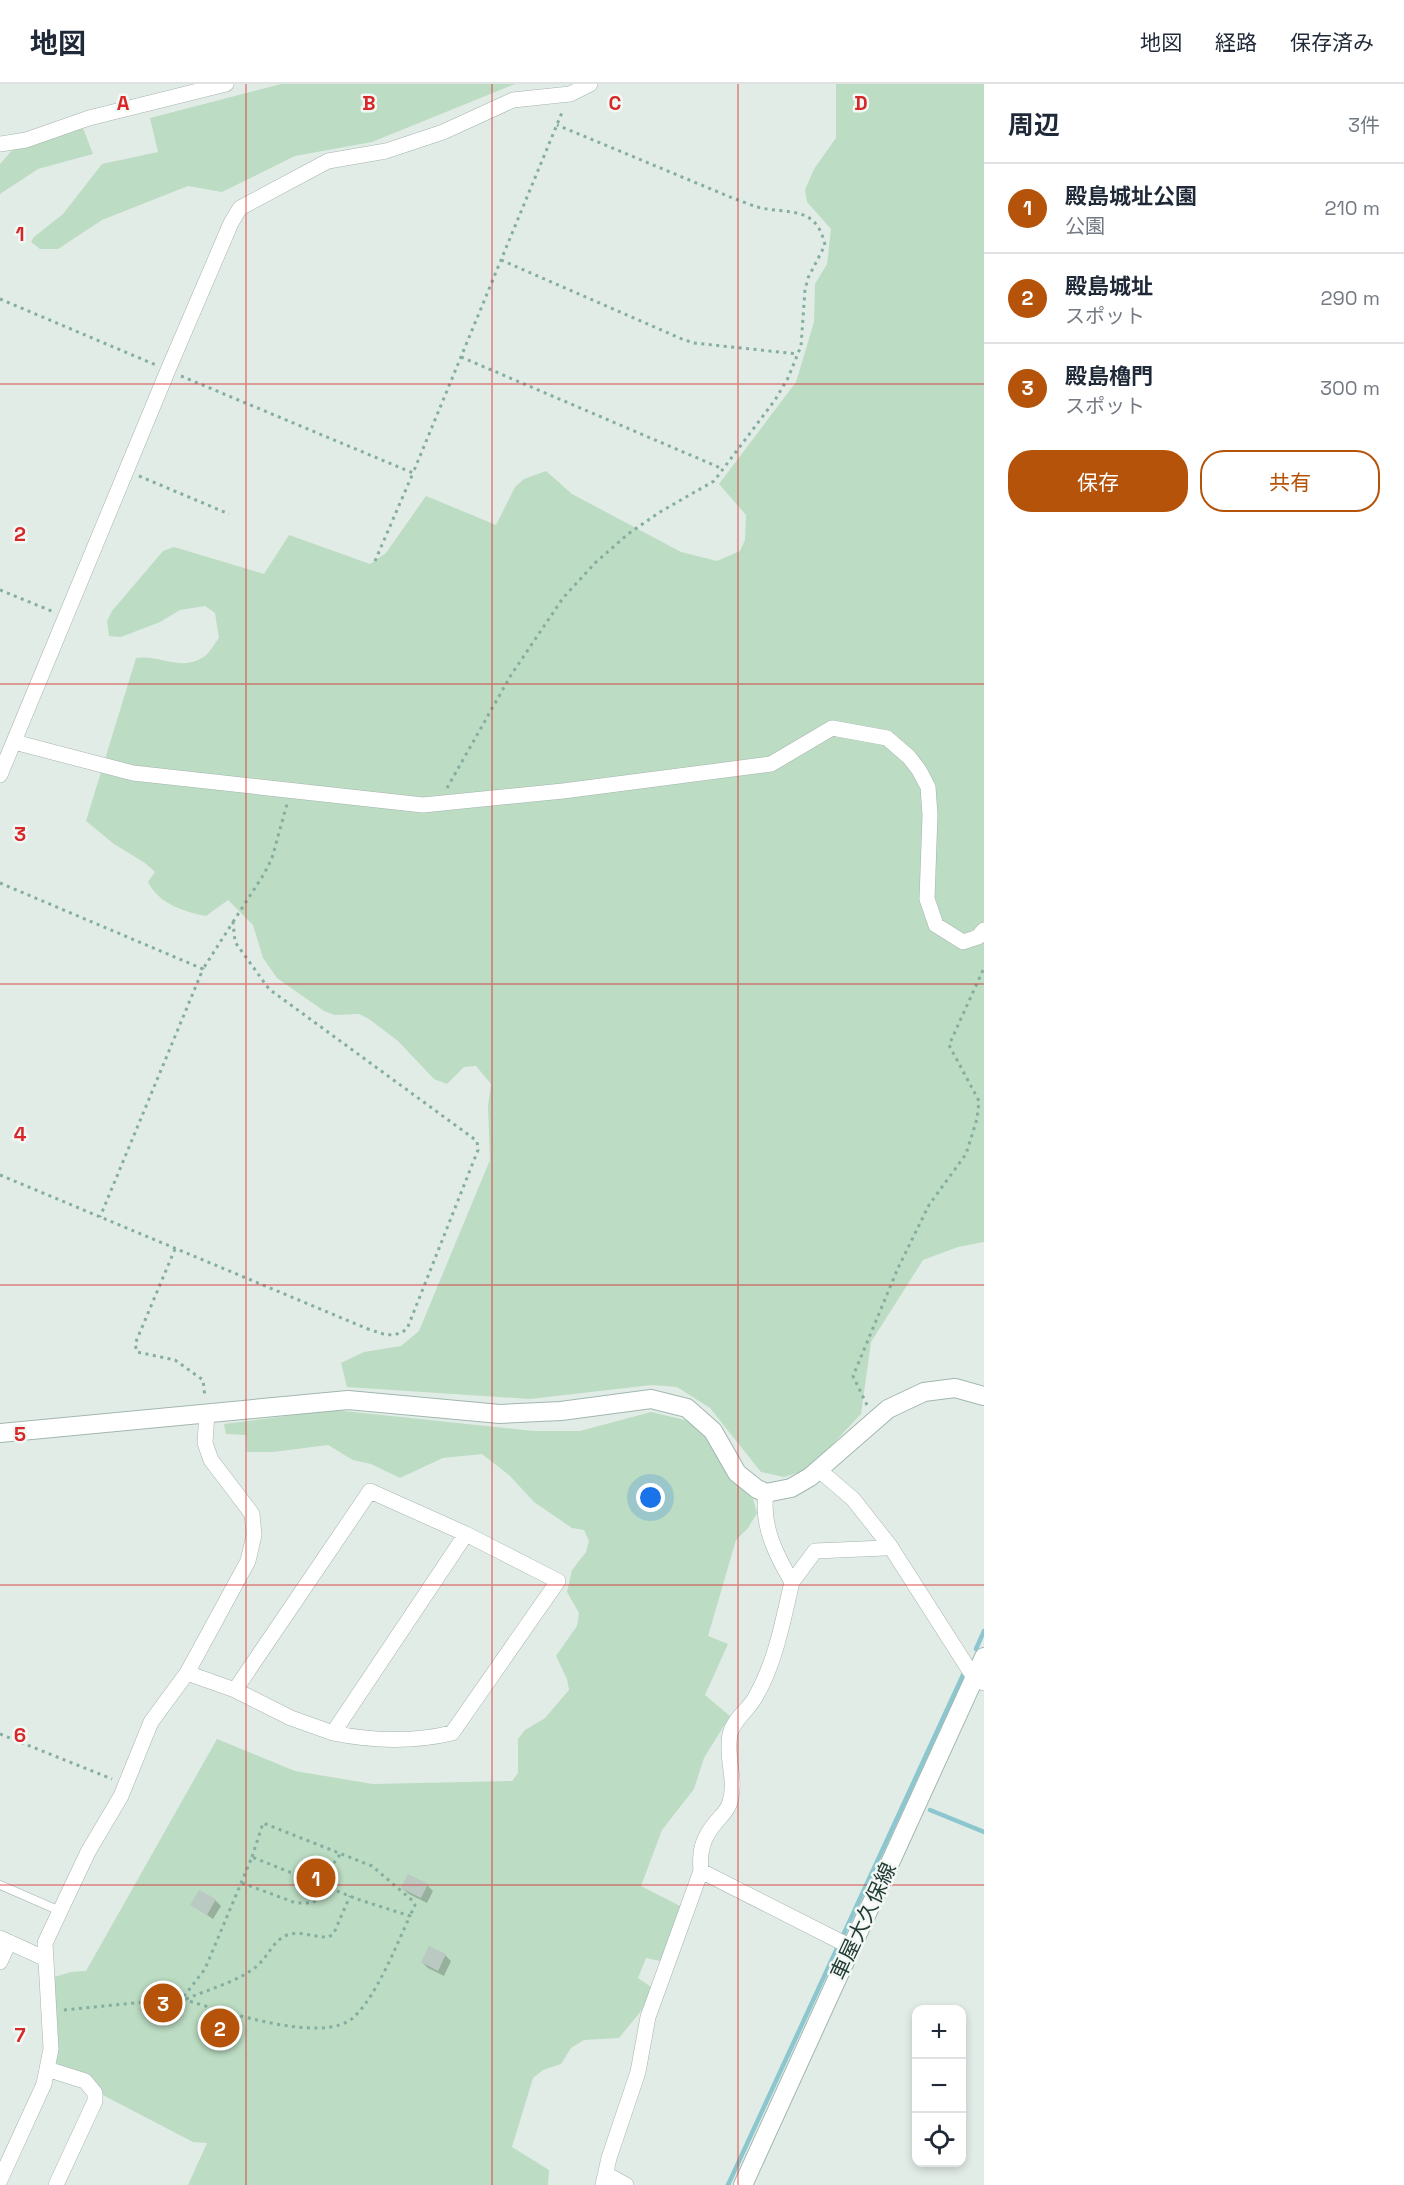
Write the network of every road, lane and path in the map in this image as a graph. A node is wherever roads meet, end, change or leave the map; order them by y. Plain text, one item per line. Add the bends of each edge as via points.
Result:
1 (226, 84) edge
2 (590, 84) edge
3 (570, 94) junction
4 (557, 125) junction
5 (0, 144) edge
6 (501, 260) junction
7 (0, 299) edge
8 (798, 354) junction
9 (461, 357) junction
10 (168, 370) junction
11 (723, 469) junction
12 (126, 470) junction
13 (413, 473) junction
14 (229, 514) dead end
15 (375, 561) dead end
16 (0, 590) edge
17 (66, 617) junction
18 (14, 742) junction
19 (0, 776) edge
20 (291, 790) junction
21 (438, 803) junction
22 (0, 883) edge
23 (233, 922) junction
24 (984, 930) edge
25 (984, 968) edge
26 (203, 969) junction
27 (0, 1175) edge
28 (100, 1217) junction
29 (175, 1248) junction
30 (984, 1396) edge
31 (207, 1413) junction
32 (875, 1420) junction
33 (0, 1432) edge
34 (819, 1470) junction
35 (766, 1493) junction
36 (466, 1534) junction
37 (891, 1546) junction
38 (792, 1582) junction
39 (984, 1658) edge
40 (187, 1673) junction
41 (979, 1681) edge
42 (235, 1690) junction
43 (333, 1732) junction
44 (0, 1734) edge
45 (123, 1786) junction
46 (341, 1853) junction
47 (252, 1857) junction
48 (701, 1871) junction
49 (242, 1883) junction
50 (0, 1885) edge
51 (324, 1886) junction
52 (350, 1896) junction
53 (60, 1911) junction
54 (410, 1916) junction
55 (4, 1940) edge
56 (843, 1943) junction
57 (46, 1959) junction
58 (0, 1962) edge
59 (183, 2000) junction
60 (50, 2013) junction
61 (47, 2069) junction
62 (605, 2179) edge
63 (0, 2180) edge
64 (56, 2185) edge
65 (626, 2185) edge
66 (743, 2185) edge

1 - 5 street
2 - 3 street
3 - 4 path
3 - 10 street via 513,100 443,132 386,151 328,161 240,208
4 - 6 path
4 - 8 path via 735,199 794,212 818,224 825,245 805,290
6 - 8 path via 694,343
6 - 9 path
7 - 10 path
8 - 11 path via 775,400
9 - 11 path
9 - 13 path
10 - 12 street
10 - 13 path
11 - 21 path via 714,481 628,534 563,598 511,675
12 - 14 path
12 - 17 street
13 - 15 path
16 - 17 path
17 - 18 street
18 - 19 street
18 - 20 street via 133,773
20 - 21 street via 423,805
20 - 23 path via 272,858
21 - 24 street via 771,764 832,728 887,738 909,757 928,787 927,898 936,925 963,942 978,937
22 - 26 path
23 - 26 path
23 - 29 path via 235,942 269,989 477,1141 478,1150 407,1329 397,1335 368,1329
25 - 32 path via 949,1046 980,1101 966,1154 929,1205 852,1376
26 - 28 path
27 - 28 path
28 - 29 path
29 - 31 path via 135,1344 137,1352 175,1360 203,1380
30 - 32 street via 955,1388 924,1392 888,1409
31 - 33 street
31 - 35 street via 348,1400 500,1414 561,1411 651,1399 687,1408 713,1431 737,1473
31 - 40 street via 205,1443 211,1460 252,1514 254,1535 248,1561
32 - 34 street
34 - 35 street via 791,1488
34 - 37 street via 853,1499
35 - 38 street via 764,1508 770,1536
36 - 42 street via 370,1491
36 - 43 street
36 - 43 street via 558,1581 452,1734 428,1739 355,1737
37 - 38 street via 815,1551
37 - 41 street
38 - 48 street via 776,1650 756,1698 739,1715 731,1731 728,1747 732,1793 726,1810 703,1842 699,1854
39 - 41 street, 車屋大久保線
40 - 42 street
40 - 45 street via 151,1722
41 - 56 street, 車屋大久保線
42 - 43 street via 291,1718
44 - 45 path
45 - 53 street
46 - 47 path via 263,1823
46 - 51 path
46 - 54 path via 372,1866 413,1901 416,1905
47 - 49 path
47 - 51 path
48 - 56 street
48 - 62 street via 648,2017 638,2072
49 - 51 path via 296,1904 312,1903
49 - 59 path via 205,1969
50 - 53 lane
51 - 52 path
52 - 54 path
52 - 59 path via 329,1937 300,1933 286,1936 273,1944 246,1974
53 - 57 street via 45,1942
54 - 59 path via 365,2004 353,2019 342,2024 297,2029
55 - 57 street
55 - 58 street
56 - 66 street, 車屋大久保線
57 - 60 street
59 - 60 path via 171,2004 154,2001 80,2007
60 - 61 street
61 - 63 street via 44,2084
61 - 64 street via 85,2081 95,2093 95,2101
62 - 65 street

